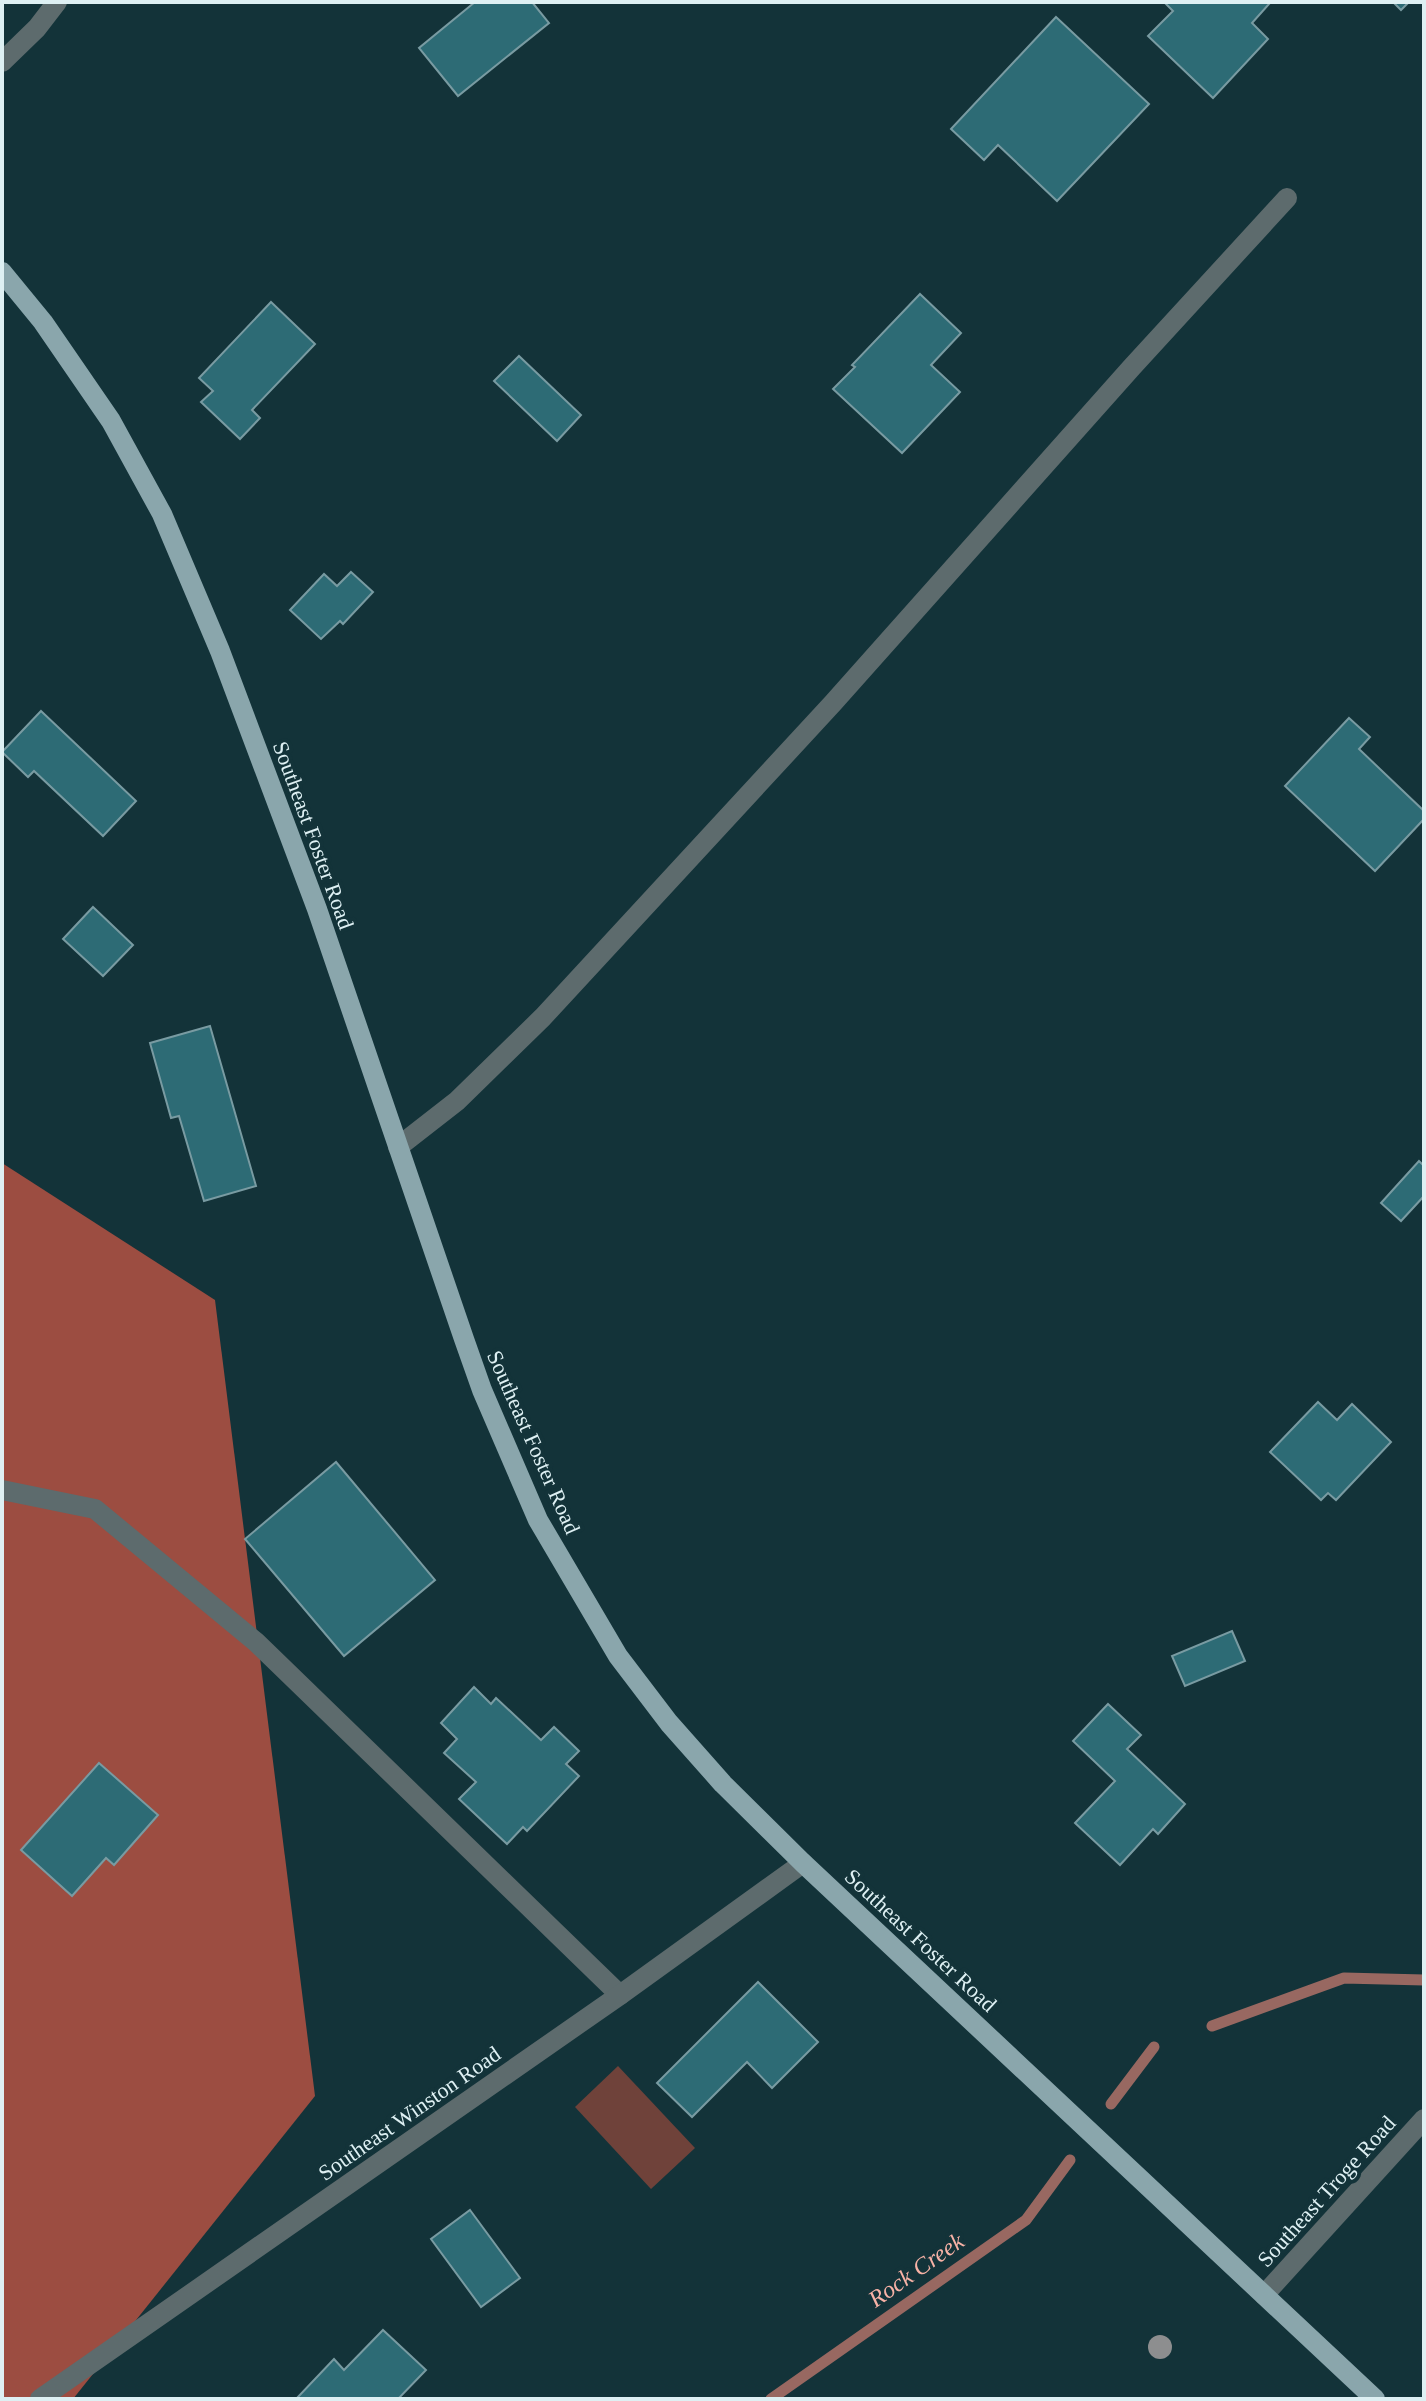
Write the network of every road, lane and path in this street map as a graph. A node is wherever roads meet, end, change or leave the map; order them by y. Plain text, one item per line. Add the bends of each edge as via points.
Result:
1 (57, 2) edge
2 (2, 62) edge
3 (1287, 198) dead end
4 (2, 272) edge
5 (398, 1147) junction
6 (2, 1490) edge
7 (803, 1863) junction
8 (620, 1995) junction
9 (1424, 2119) edge
10 (1264, 2295) junction
11 (40, 2399) edge
12 (1375, 2399) edge

1 - 2 street
3 - 5 street via 543,1017 457,1101
4 - 5 main road, Southeast Foster Road via 111,421 162,514 317,909
5 - 7 main road, Southeast Foster Road via 482,1390 538,1520 578,1592 669,1723
6 - 8 street via 95,1509 256,1642
7 - 8 street, Southeast Winston Road
7 - 10 main road, Southeast Foster Road
8 - 11 street, Southeast Winston Road
9 - 10 street, Southeast Troge Road
10 - 12 main road, Southeast Foster Road

